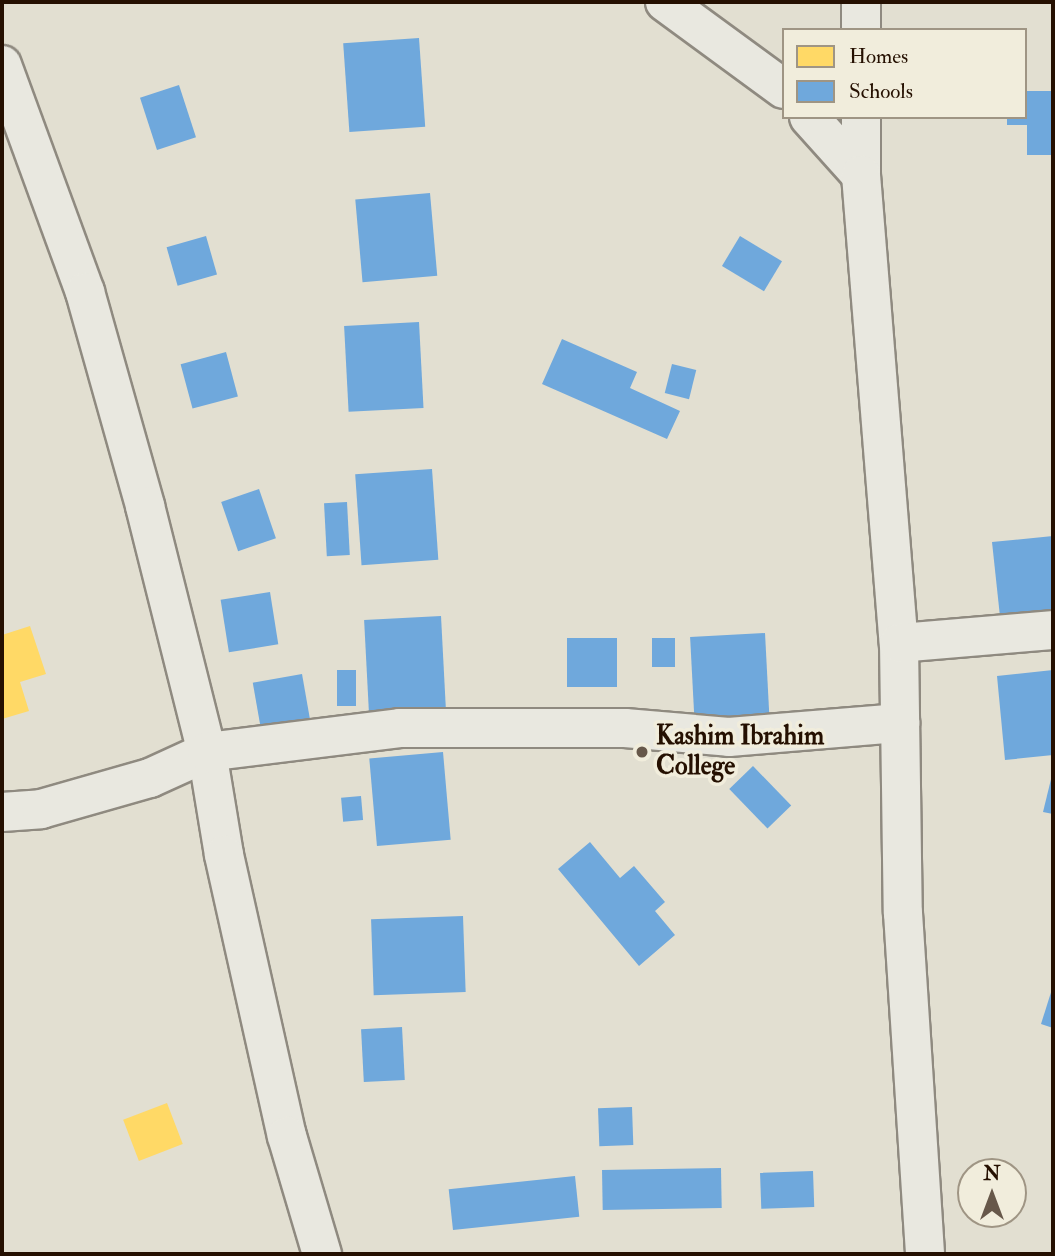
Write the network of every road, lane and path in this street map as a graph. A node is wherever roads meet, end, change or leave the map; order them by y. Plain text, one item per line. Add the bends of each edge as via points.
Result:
1 (665, 2) edge
2 (861, 2) edge
3 (861, 28) edge
4 (2, 65) edge
5 (782, 88) edge
6 (811, 119) edge
7 (861, 119) edge
8 (861, 175) junction
9 (1053, 630) edge
10 (899, 643) junction
11 (900, 723) junction
12 (207, 752) junction
13 (2, 813) edge
14 (323, 1254) edge
15 (925, 1254) edge

1 - 5 street
2 - 3 street
4 - 12 street via 85,292
6 - 8 street
7 - 8 street
8 - 10 street
9 - 10 street
10 - 11 street
11 - 12 street via 729,737 625,728 400,728
11 - 15 street via 903,913
12 - 13 street via 149,778 41,809
12 - 14 street via 224,855 287,1136

